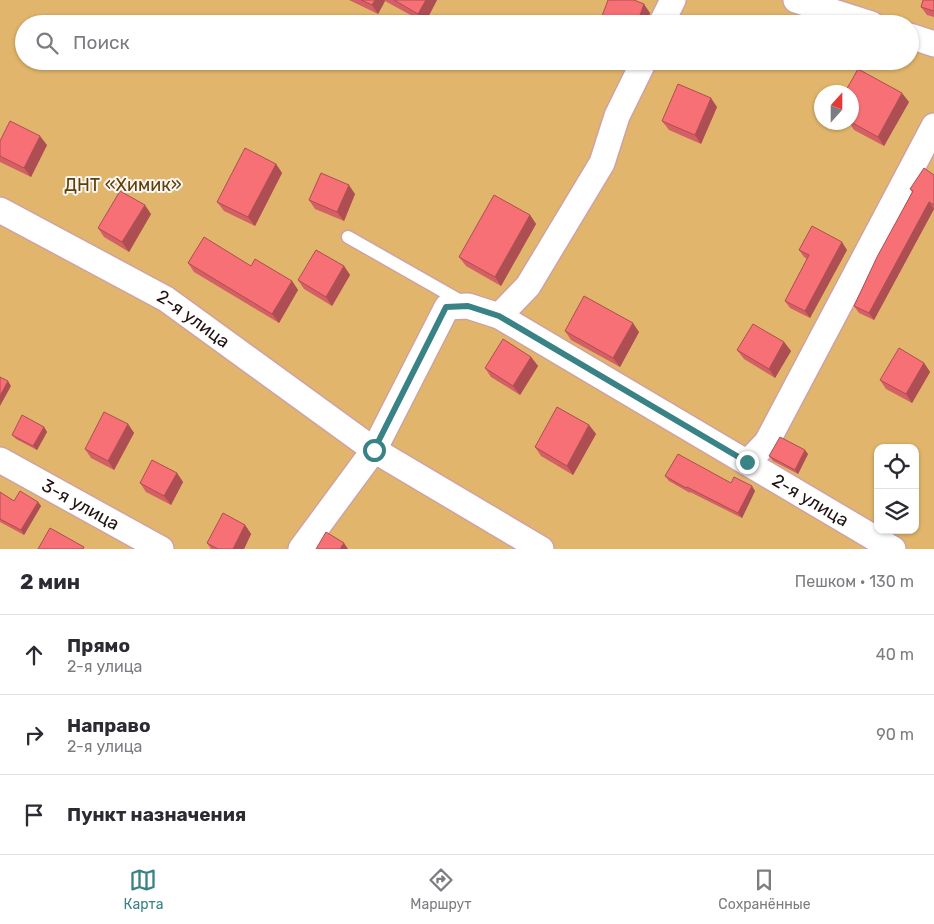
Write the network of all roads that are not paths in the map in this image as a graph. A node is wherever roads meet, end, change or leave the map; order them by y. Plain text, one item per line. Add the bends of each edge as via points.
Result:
1 (673, 0) edge
2 (796, 0) edge
3 (666, 15) edge
4 (843, 15) edge
5 (919, 39) edge
6 (934, 44) edge
7 (640, 70) edge
8 (934, 126) edge
9 (0, 210) edge
10 (348, 237) dead end
11 (468, 306) junction
12 (499, 316) junction
13 (374, 450) junction
14 (0, 460) edge
15 (747, 462) junction
16 (161, 549) edge
17 (302, 549) edge
18 (541, 549) edge
19 (894, 549) edge

1 - 3 street
2 - 4 street
5 - 6 street
7 - 12 street via 617,116 602,163 528,286
8 - 15 street via 767,442
9 - 13 street, 2-я улица via 166,299
10 - 11 lane
11 - 12 street, 2-я улица
11 - 13 street, 2-я улица via 446,307
12 - 15 street, 2-я улица
13 - 17 street, 2-я улица
13 - 18 street, 2-я улица
14 - 16 street, 3-я улица
15 - 19 street, 2-я улица

